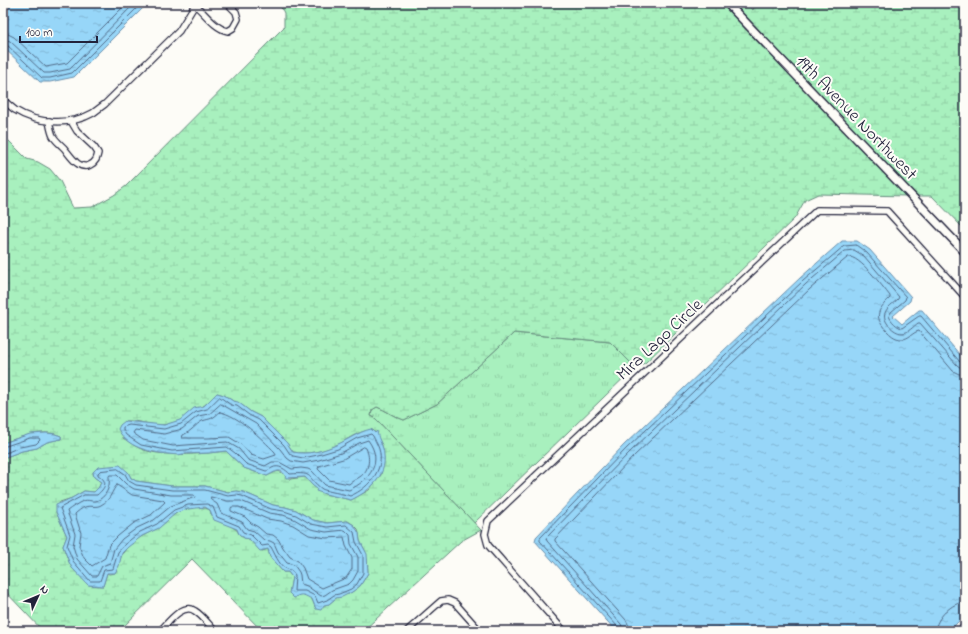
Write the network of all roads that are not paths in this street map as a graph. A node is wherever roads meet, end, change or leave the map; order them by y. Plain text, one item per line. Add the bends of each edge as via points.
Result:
1 (194, 3) edge
2 (227, 3) edge
3 (727, 3) edge
4 (3, 100) edge
5 (49, 121) junction
6 (71, 121) junction
7 (965, 252) edge
8 (965, 297) edge
9 (160, 631) edge
10 (215, 631) edge
11 (407, 631) edge
12 (480, 631) edge
13 (564, 631) edge

1 - 2 street via 218,27 228,30 233,28 238,19 236,12
1 - 6 street via 179,31 105,104 93,113
3 - 7 street, 19th Avenue Northwest
4 - 5 street via 23,114
5 - 6 street
5 - 6 street via 53,136 76,162 83,166 94,163 98,153
8 - 13 street, Mira Lago Circle via 887,211 817,210 488,521 485,532 488,545
9 - 10 street via 186,608 194,610
11 - 12 street via 441,601 448,600 455,603

